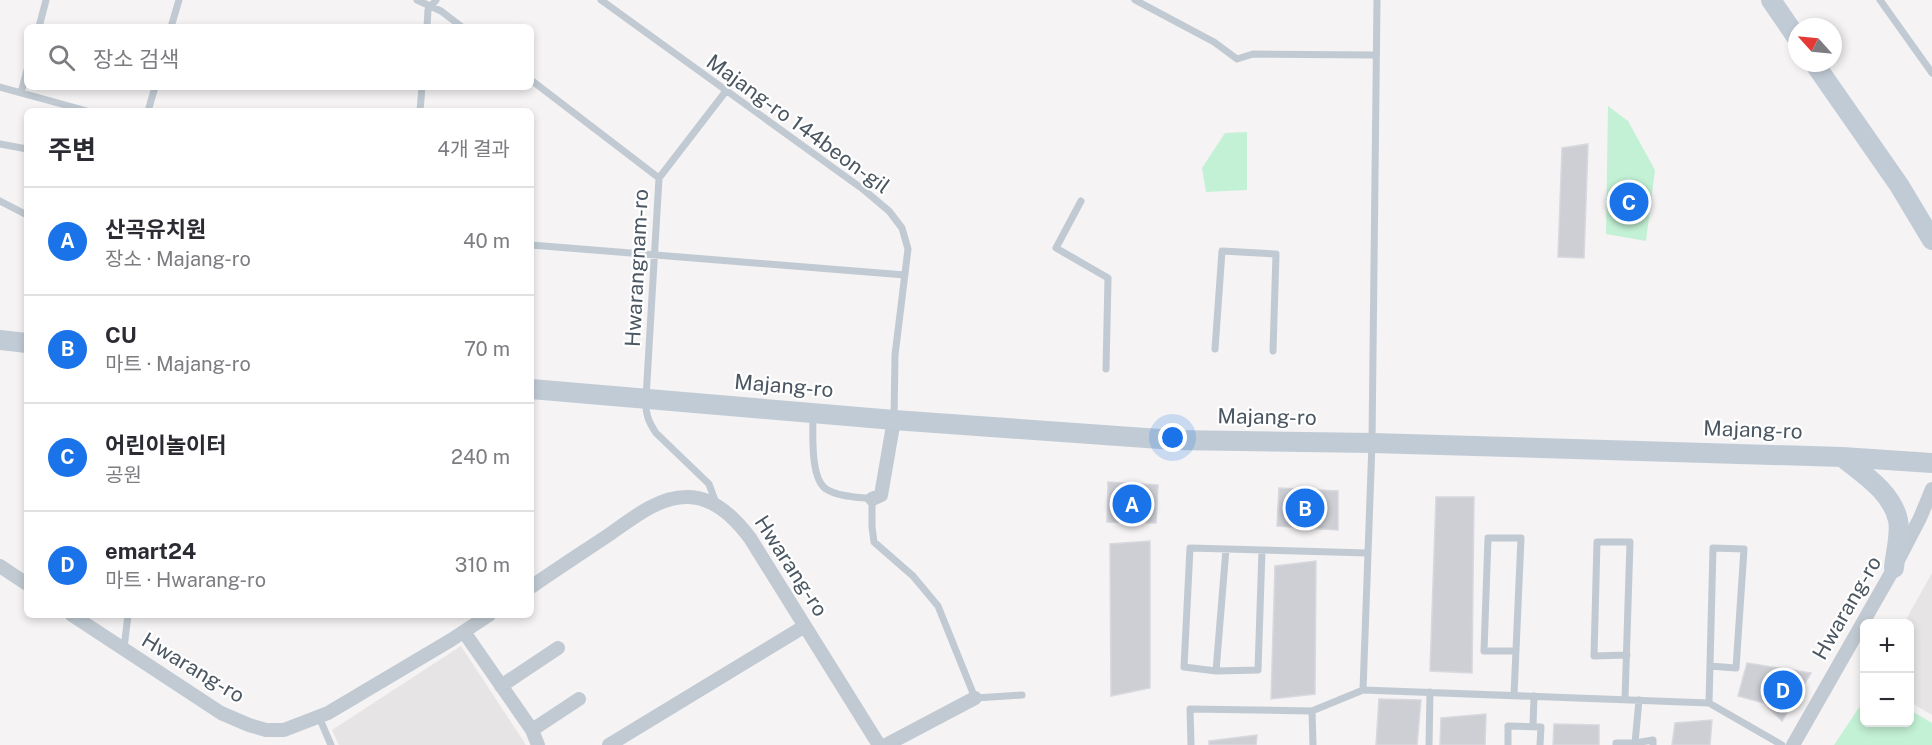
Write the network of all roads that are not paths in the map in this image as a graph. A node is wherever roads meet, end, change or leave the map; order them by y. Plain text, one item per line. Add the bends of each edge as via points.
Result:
1 (46, 0) edge
2 (179, 0) edge
3 (417, 0) edge
4 (436, 0) edge
5 (601, 0) edge
6 (1135, 0) edge
7 (1377, 0) edge
8 (1771, 0) edge
9 (1880, 0) edge
10 (430, 8) junction
11 (40, 24) edge
12 (172, 24) edge
13 (427, 24) edge
14 (458, 24) edge
15 (1788, 25) edge
16 (1376, 56) junction
17 (1820, 72) edge
18 (1932, 73) edge
19 (24, 82) edge
20 (534, 82) edge
21 (0, 87) edge
22 (153, 90) edge
23 (422, 90) edge
24 (726, 91) junction
25 (21, 93) junction
26 (76, 108) edge
27 (149, 108) edge
28 (420, 108) edge
29 (0, 144) edge
30 (24, 148) edge
31 (659, 178) junction
32 (0, 201) edge
33 (1081, 201) dead end
34 (24, 213) edge
35 (1931, 237) edge
36 (534, 245) edge
37 (654, 255) junction
38 (905, 275) junction
39 (0, 340) edge
40 (24, 343) edge
41 (1215, 350) dead end
42 (1273, 351) dead end
43 (1106, 369) dead end
44 (534, 389) edge
45 (646, 398) junction
46 (813, 413) junction
47 (894, 420) junction
48 (1372, 443) junction
49 (1842, 457) junction
50 (1932, 463) edge
51 (1932, 489) edge
52 (872, 499) junction
53 (717, 506) junction
54 (1226, 549) junction
55 (1262, 550) junction
56 (1368, 553) junction
57 (0, 566) edge
58 (1894, 568) junction
59 (24, 582) edge
60 (534, 585) edge
61 (76, 618) edge
62 (128, 618) edge
63 (485, 618) edge
64 (805, 626) junction
65 (464, 632) junction
66 (558, 648) dead end
67 (123, 650) junction
68 (1516, 651) junction
69 (1627, 655) junction
70 (1710, 666) junction
71 (1216, 671) junction
72 (501, 686) junction
73 (1363, 690) junction
74 (1430, 692) junction
75 (1022, 695) dead end
76 (1514, 695) junction
77 (1534, 696) junction
78 (975, 698) junction
79 (579, 699) dead end
80 (1625, 699) junction
81 (1640, 700) junction
82 (1709, 703) junction
83 (1312, 711) junction
84 (319, 717) junction
85 (1533, 726) junction
86 (532, 730) junction
87 (1635, 743) junction
88 (332, 745) edge
89 (538, 745) edge
90 (609, 745) edge
91 (879, 745) edge
92 (886, 745) edge
93 (1191, 745) edge
94 (1313, 745) edge
95 (1429, 745) edge
96 (1508, 745) edge
97 (1540, 745) edge
98 (1616, 745) edge
99 (1653, 745) edge
100 (1782, 745) edge
101 (1793, 745) edge

1 - 11 lane
2 - 12 lane
3 - 10 lane
4 - 10 lane
5 - 24 lane, Majang-ro 144beon-gil
6 - 16 lane via 1238,59 1253,54
7 - 16 lane
8 - 15 main road
9 - 18 lane
10 - 13 lane
10 - 14 lane
16 - 48 lane
17 - 35 main road
19 - 25 lane
20 - 31 lane
21 - 25 lane
22 - 27 lane
23 - 28 lane
24 - 31 lane, Hwarangnam-ro
24 - 38 lane, Majang-ro 144beon-gil via 889,211 902,228 908,249
25 - 26 lane
29 - 30 lane
31 - 37 lane, Hwarangnam-ro
32 - 34 lane
33 - 43 lane via 1056,248 1108,278
36 - 37 lane
37 - 38 lane
37 - 45 lane, Hwarangnam-ro
38 - 47 lane, Majang-ro 144beon-gil via 894,355
39 - 40 main road
41 - 42 lane via 1221,251 1276,254
44 - 45 main road, Majang-ro
45 - 46 main road, Majang-ro
45 - 53 lane, Hwarangnam-ro via 645,411 656,433 709,484
46 - 47 main road, Majang-ro
46 - 52 lane via 814,458 817,477 824,488
47 - 48 main road, Majang-ro via 1174,440
47 - 52 street via 882,495
48 - 49 main road, Majang-ro
48 - 56 lane
49 - 50 main road, Majang-ro
49 - 58 main road via 1893,504 1899,522
51 - 58 street, Hwarang-ro
52 - 78 lane via 874,542 913,576 938,606
53 - 60 street, Hwarang-ro via 689,496 670,498
53 - 64 street, Hwarang-ro via 739,523 750,538
54 - 55 lane
54 - 71 lane
54 - 71 lane via 1190,548 1184,667
55 - 56 lane
55 - 71 lane via 1258,670
56 - 73 lane
57 - 59 street
58 - 101 street, Hwarang-ro
61 - 67 street, Hwarang-ro
62 - 67 lane
63 - 65 street, Hwarang-ro
64 - 90 street
64 - 91 street, Hwarang-ro
65 - 72 street
65 - 84 street, Hwarang-ro
66 - 72 street
67 - 84 street, Hwarang-ro via 221,713 249,725 284,730
68 - 68 lane via 1521,538 1488,537 1484,651
68 - 76 lane
69 - 69 lane via 1630,542 1597,542 1594,656
69 - 80 lane
70 - 70 lane via 1713,548 1744,549 1736,668
70 - 82 lane
72 - 86 street
73 - 74 lane
73 - 83 lane
74 - 76 lane
74 - 95 lane
75 - 78 lane
76 - 77 lane
77 - 80 lane
77 - 85 lane
78 - 92 street
79 - 86 street
80 - 81 lane
81 - 82 lane
81 - 87 lane
82 - 100 lane
83 - 93 lane via 1190,709
83 - 94 lane
84 - 88 lane
85 - 96 lane via 1509,726
85 - 97 lane via 1541,727
86 - 89 street
87 - 98 lane
87 - 99 lane via 1653,740

